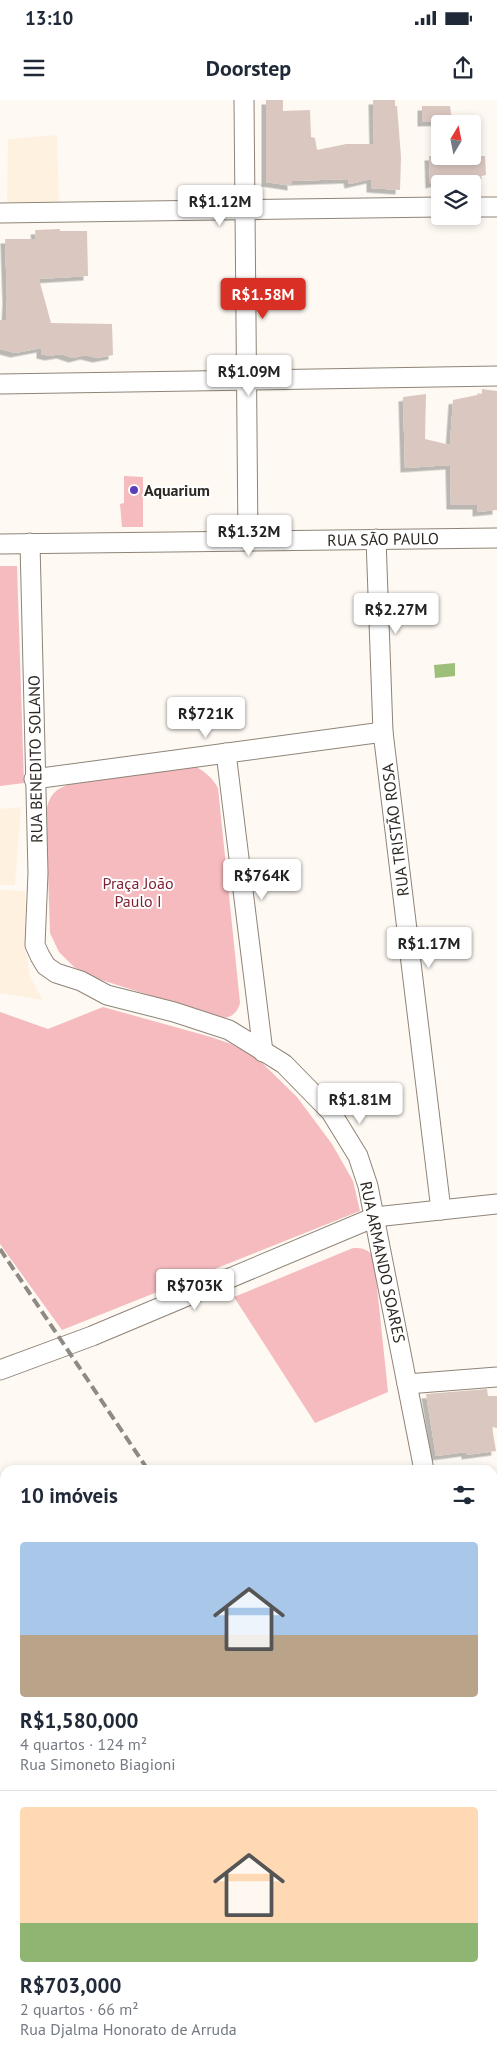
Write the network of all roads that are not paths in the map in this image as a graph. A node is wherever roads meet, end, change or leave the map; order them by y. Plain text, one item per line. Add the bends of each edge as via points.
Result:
1 (244, 100) edge
2 (431, 207) edge
3 (481, 207) edge
4 (497, 207) edge
5 (246, 210) junction
6 (0, 213) edge
7 (497, 376) edge
8 (247, 380) junction
9 (0, 384) edge
10 (497, 538) edge
11 (376, 539) junction
12 (248, 541) junction
13 (0, 544) edge
14 (30, 544) junction
15 (383, 732) junction
16 (226, 753) junction
17 (34, 779) junction
18 (51, 970) joint
19 (263, 1052) junction
20 (497, 1204) edge
21 (441, 1210) junction
22 (376, 1217) junction
23 (0, 1370) edge
24 (497, 1376) edge
25 (407, 1384) junction
26 (423, 1465) edge

1 - 5 street
2 - 5 street
3 - 4 street
5 - 6 street
5 - 8 street
7 - 8 street
8 - 9 street
8 - 12 street
10 - 11 street, RUA SÃO PAULO
11 - 12 street, RUA SÃO PAULO
11 - 15 street, RUA TRISTÃO ROSA
12 - 14 street, RUA SÃO PAULO
13 - 14 street, RUA SÃO PAULO
14 - 17 street, RUA BENEDITO SOLANO
15 - 16 street
15 - 21 street, RUA TRISTÃO ROSA
16 - 17 street
16 - 19 street
17 - 18 street, RUA BENEDITO SOLANO via 38,902 36,944 43,962
18 - 19 street, RUA ARMANDO SOARES via 107,995 229,1030
19 - 22 street, RUA ARMANDO SOARES via 285,1065 331,1112 358,1156
20 - 21 street
21 - 22 street
22 - 23 street via 92,1336
22 - 25 street, RUA ARMANDO SOARES
24 - 25 street
25 - 26 street, RUA ARMANDO SOARES

